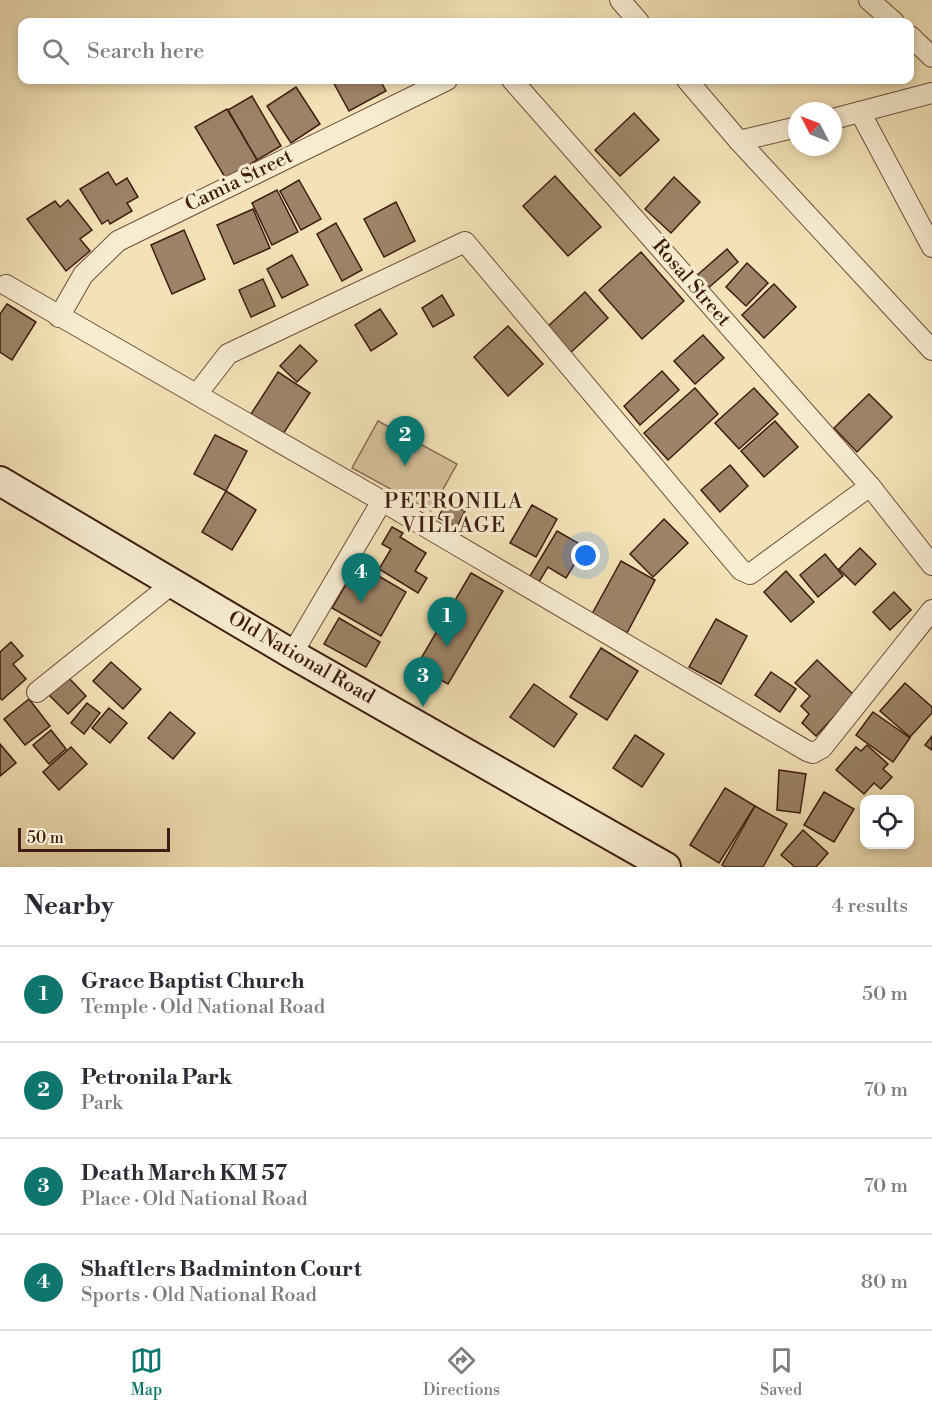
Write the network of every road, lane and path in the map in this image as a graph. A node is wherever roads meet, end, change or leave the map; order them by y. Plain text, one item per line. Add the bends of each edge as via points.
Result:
1 (620, 0) edge
2 (869, 0) edge
3 (636, 18) edge
4 (889, 18) edge
5 (914, 40) edge
6 (931, 55) edge
7 (439, 84) edge
8 (516, 84) edge
9 (690, 84) edge
10 (932, 93) edge
11 (860, 112) junction
12 (842, 117) edge
13 (788, 129) edge
14 (739, 141) junction
15 (932, 247) edge
16 (6, 285) dead end
17 (59, 317) junction
18 (932, 350) edge
19 (197, 394) junction
20 (0, 481) edge
21 (870, 486) junction
22 (382, 501) junction
23 (932, 565) edge
24 (172, 584) junction
25 (932, 610) edge
26 (292, 654) junction
27 (37, 692) dead end
28 (666, 867) edge

1 - 3 street
2 - 4 street
5 - 6 street
7 - 17 street, Camia Street via 118,241 83,275
8 - 21 street, Rosal Street
9 - 14 street
10 - 11 street
11 - 12 street
11 - 15 street
13 - 14 street
14 - 18 street
16 - 17 street
17 - 19 street
19 - 21 street via 228,354 465,242 741,570 750,574
19 - 22 street
20 - 24 main road, Old National Road
21 - 23 street, Rosal Street
22 - 25 street via 813,753 822,748
22 - 26 street
24 - 26 main road, Old National Road
24 - 27 street
26 - 28 main road, Old National Road

